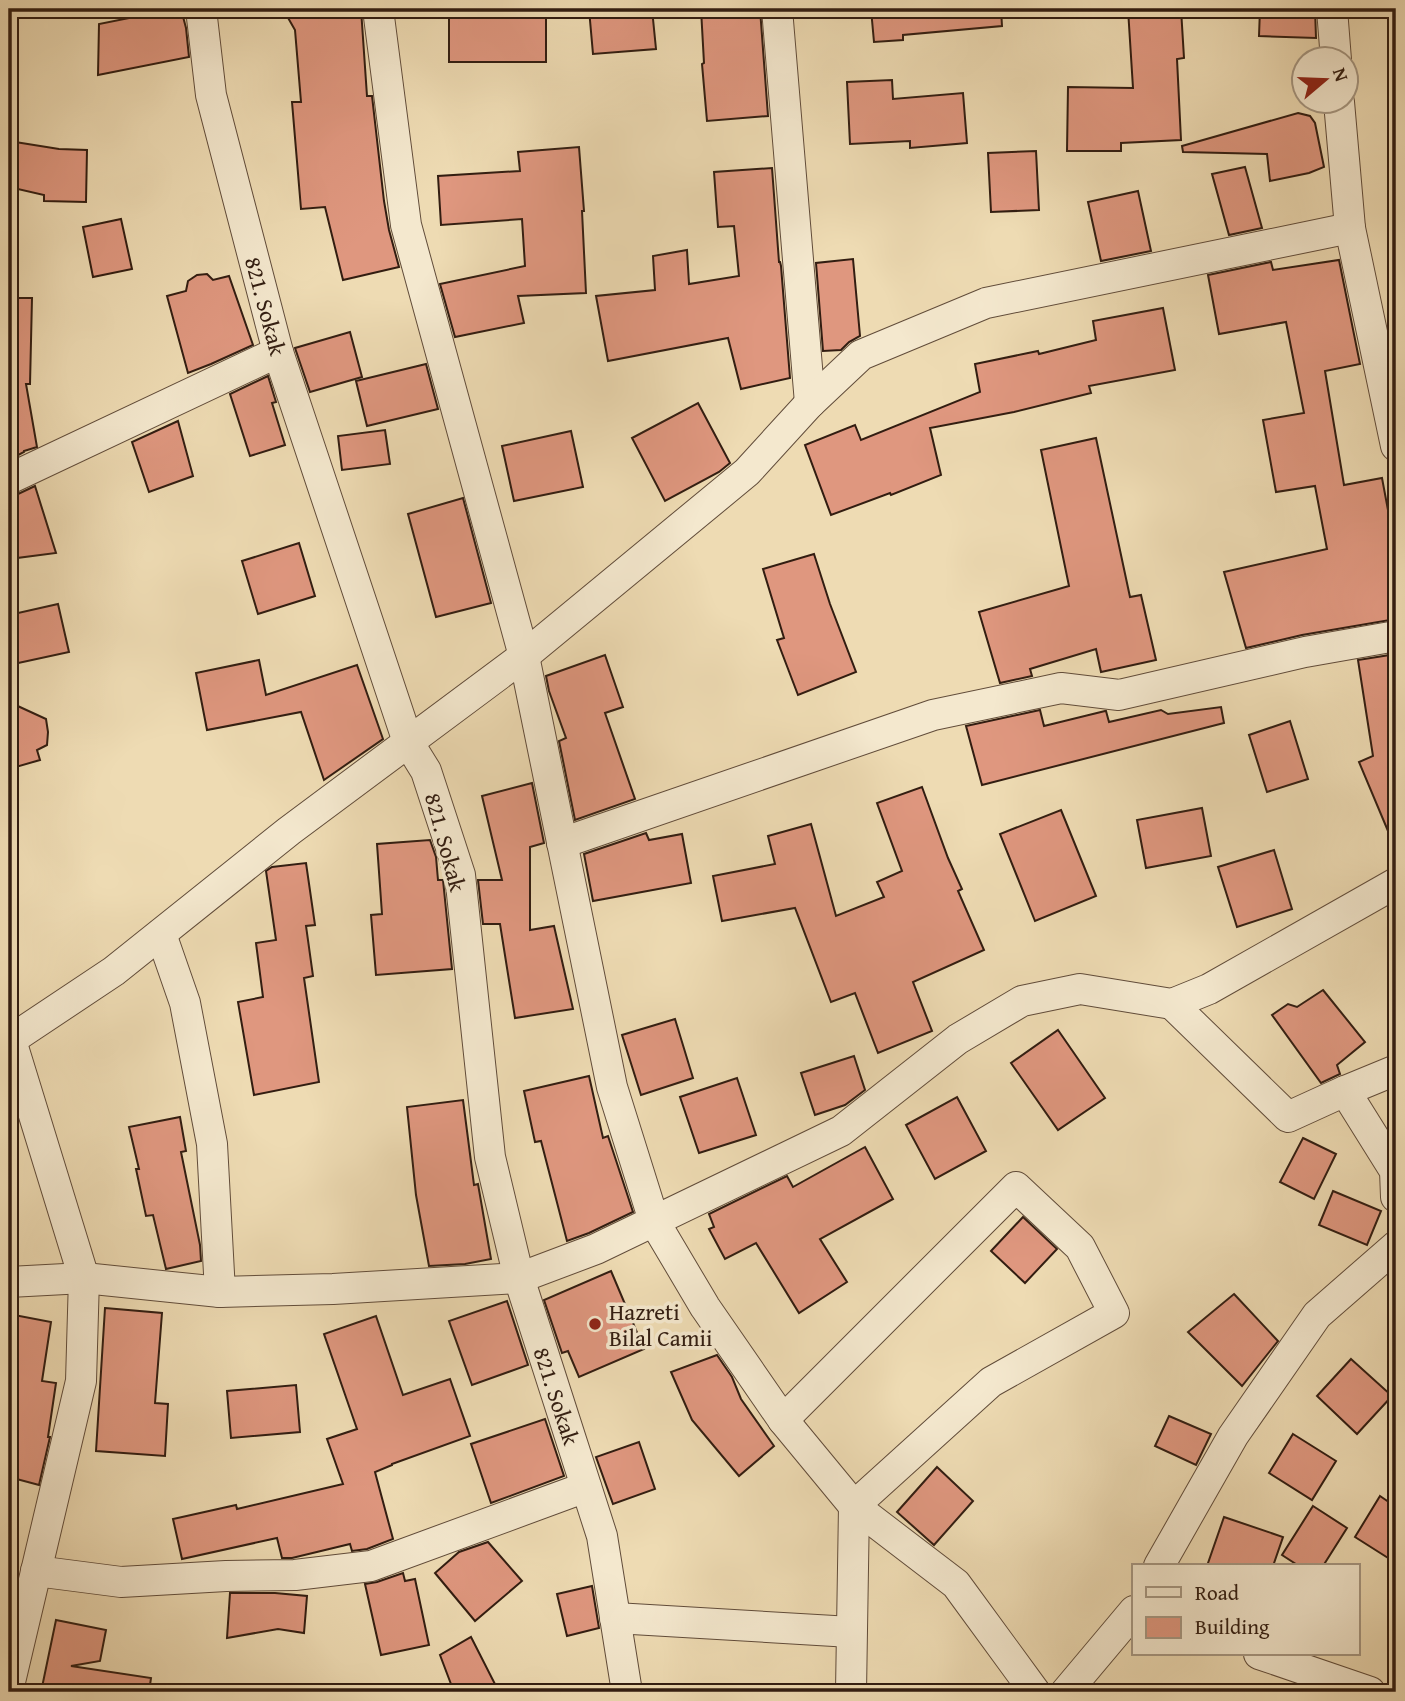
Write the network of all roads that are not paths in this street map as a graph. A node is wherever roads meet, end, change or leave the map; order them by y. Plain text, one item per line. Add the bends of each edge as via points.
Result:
1 (201, 9) edge
2 (377, 9) edge
3 (777, 9) edge
4 (1332, 9) edge
5 (1335, 46) edge
6 (1340, 116) edge
7 (1350, 228) junction
8 (278, 352) junction
9 (810, 403) junction
10 (1396, 446) edge
11 (9, 479) edge
12 (1396, 636) edge
13 (524, 656) junction
14 (408, 742) junction
15 (562, 843) junction
16 (1396, 883) edge
17 (161, 934) junction
18 (1172, 1004) junction
19 (9, 1038) edge
20 (1396, 1070) edge
21 (1345, 1091) junction
22 (1396, 1197) edge
23 (654, 1221) junction
24 (1396, 1246) edge
25 (84, 1278) junction
26 (519, 1278) junction
27 (9, 1282) edge
28 (220, 1292) junction
29 (783, 1420) junction
30 (586, 1487) junction
31 (854, 1506) junction
32 (1160, 1564) edge
33 (36, 1571) junction
34 (1132, 1613) edge
35 (615, 1618) junction
36 (851, 1632) junction
37 (1265, 1656) edge
38 (9, 1686) edge
39 (627, 1692) edge
40 (851, 1692) edge
41 (1035, 1692) edge
42 (1066, 1692) edge
43 (1370, 1692) edge

1 - 8 street, 821. Sokak via 211,95
2 - 13 street via 407,225
3 - 9 street
4 - 5 street
6 - 7 street
7 - 9 street via 986,303 861,355
7 - 10 street
8 - 11 street
8 - 14 street, 821. Sokak
9 - 13 street via 747,472
12 - 15 street via 1119,695 1061,688 933,715
13 - 14 street
13 - 15 street
14 - 17 street
14 - 26 street, 821. Sokak via 426,771 460,875 490,1157
15 - 23 street via 612,1087
16 - 18 street via 1209,989
17 - 19 street via 114,971
17 - 28 street via 185,1003 212,1144
18 - 21 street via 1288,1117
18 - 23 street via 1080,989 1021,1001 958,1039 841,1131
19 - 25 street
20 - 21 street
21 - 22 street via 1395,1171
23 - 26 street
23 - 29 street via 705,1307
24 - 32 street via 1317,1315 1233,1436
25 - 27 street
25 - 28 street
25 - 33 street via 81,1381
26 - 28 street
26 - 30 street, 821. Sokak
29 - 31 street
29 - 31 street via 1016,1187 1080,1247 1114,1313 991,1382
30 - 33 street via 371,1566 295,1575 121,1582
30 - 35 street, 821. Sokak via 602,1536
31 - 36 street
31 - 41 street via 956,1584
33 - 38 street
34 - 42 street
35 - 36 street
35 - 39 street, 821. Sokak
36 - 40 street
37 - 43 street

